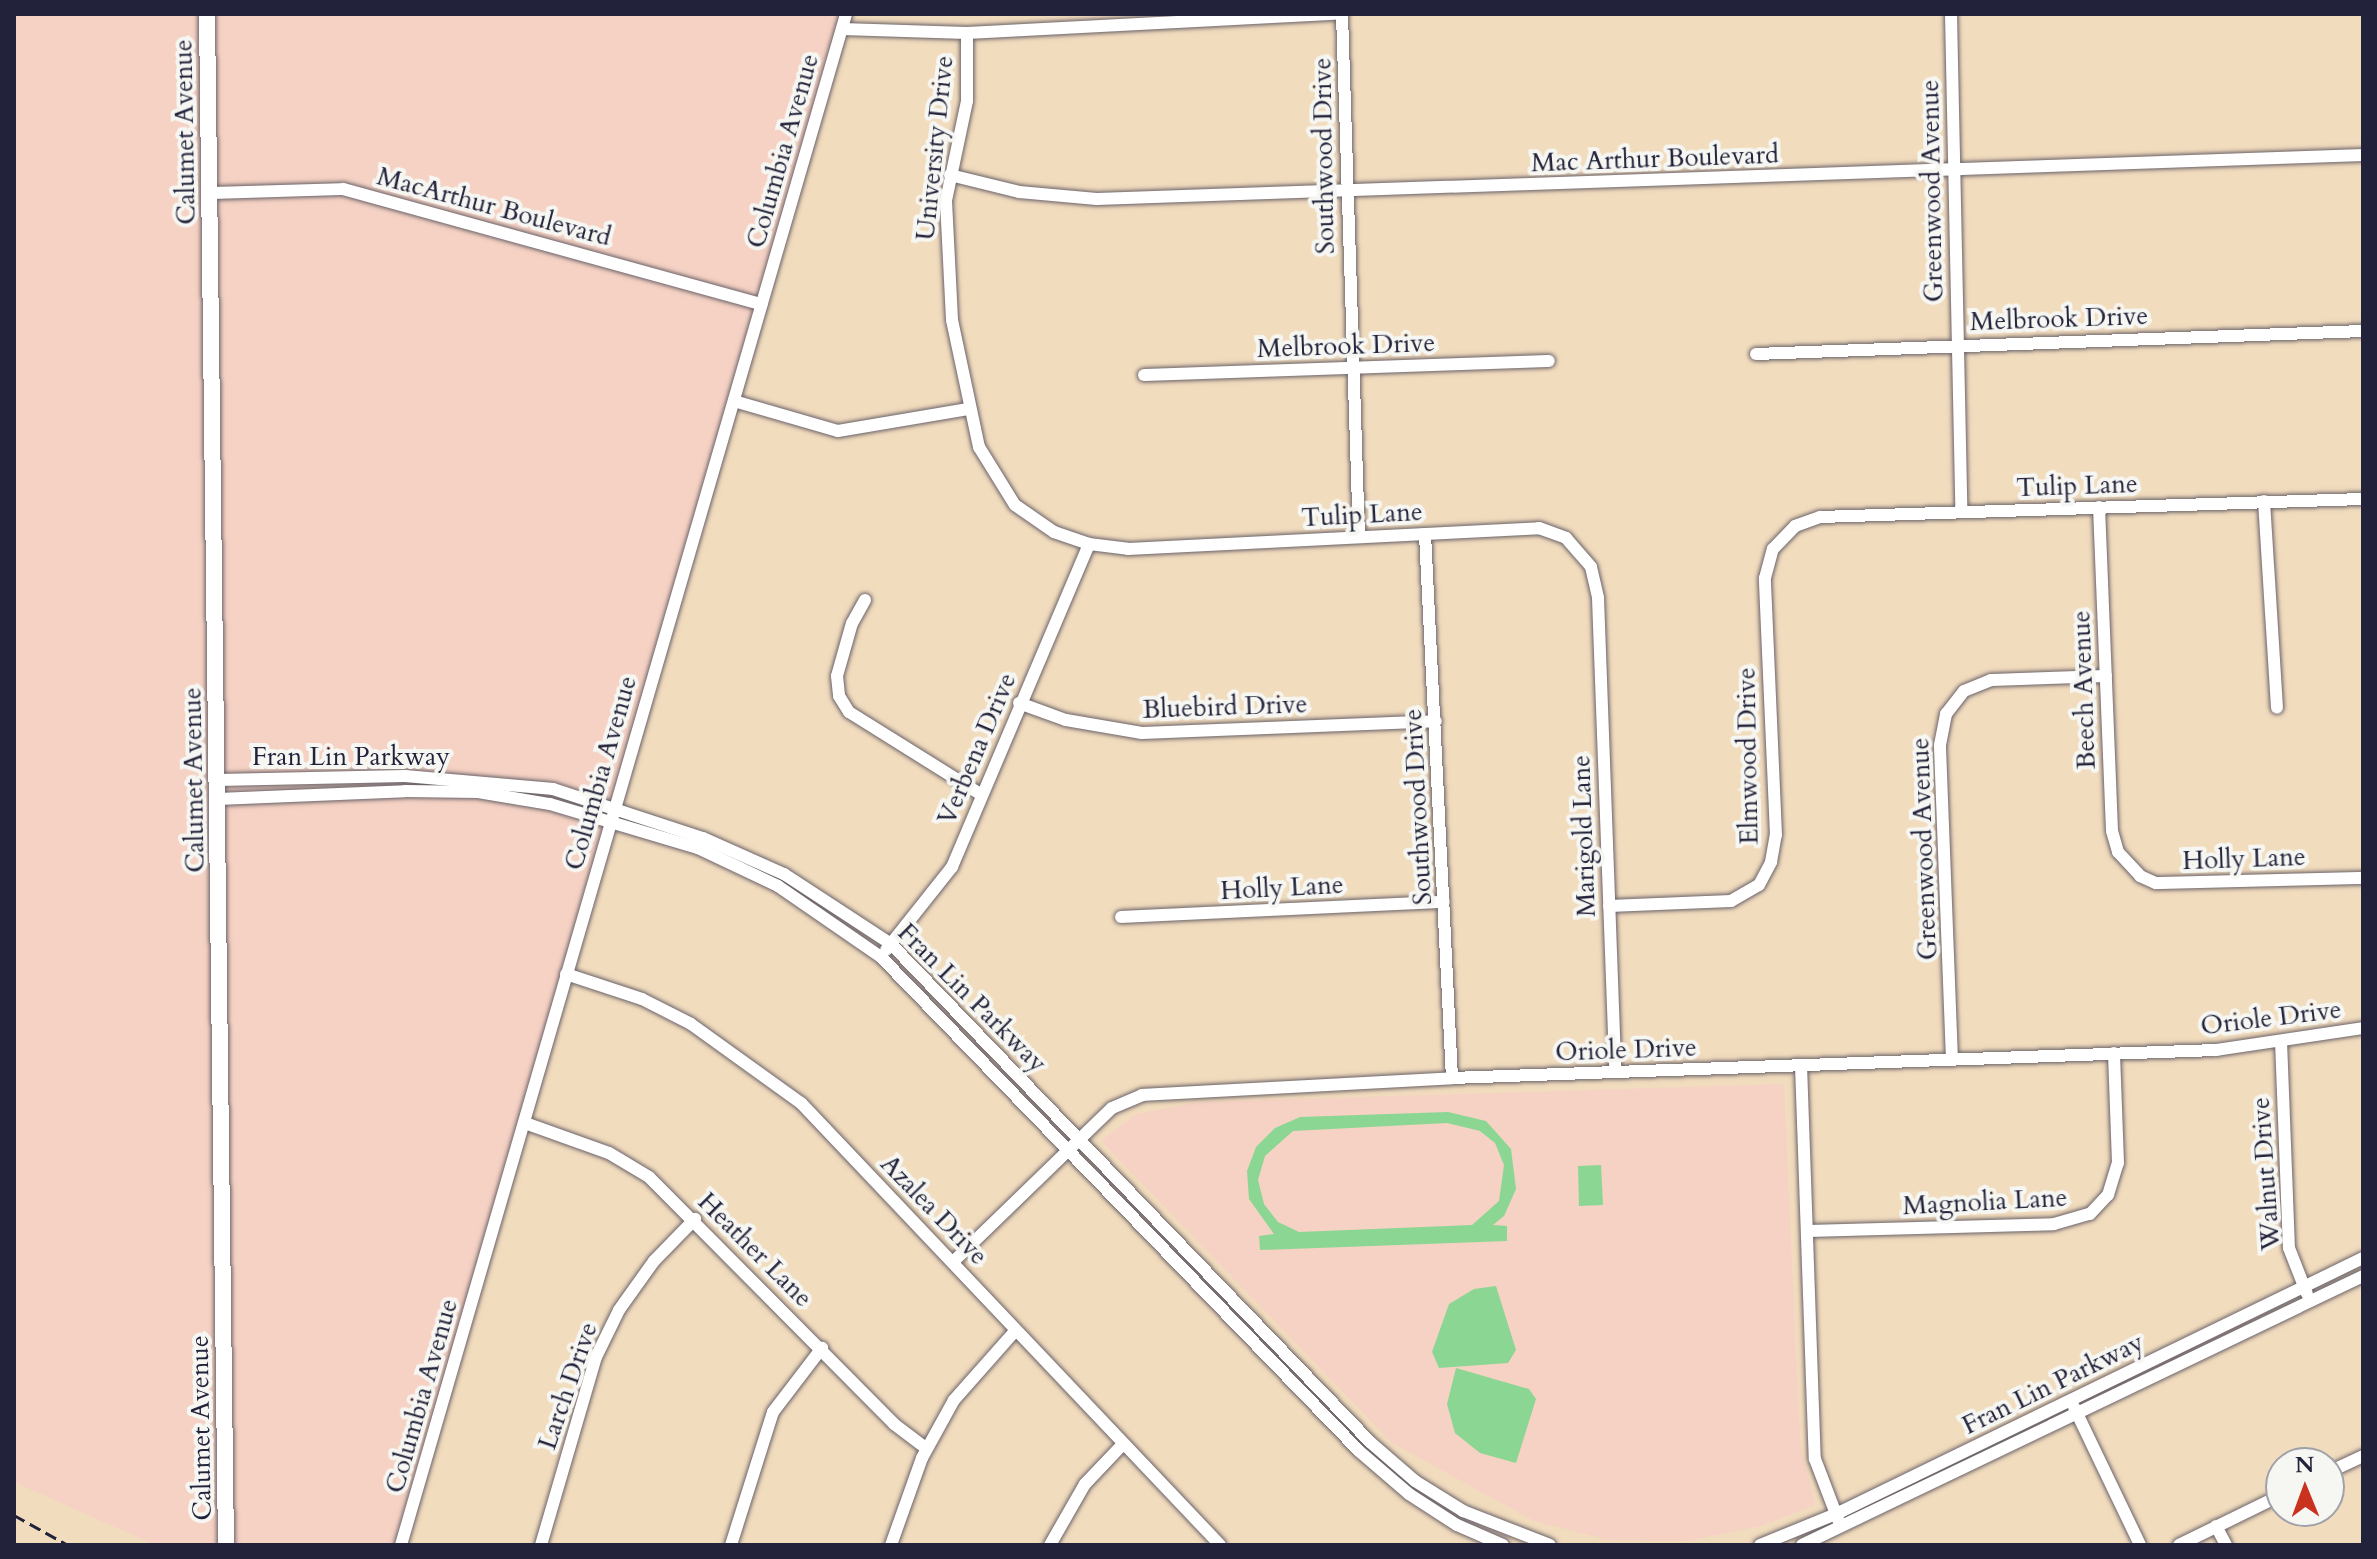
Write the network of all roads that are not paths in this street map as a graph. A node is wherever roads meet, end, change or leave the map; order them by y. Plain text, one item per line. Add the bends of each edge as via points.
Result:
1 (207, 14) edge
2 (846, 14) edge
3 (1335, 14) edge
4 (1342, 14) edge
5 (1951, 14) edge
6 (842, 29) junction
7 (967, 33) junction
8 (2363, 155) edge
9 (1953, 172) junction
10 (950, 175) junction
11 (1346, 192) junction
12 (210, 193) junction
13 (761, 304) junction
14 (2363, 331) edge
15 (1957, 345) junction
16 (1756, 354) dead end
17 (1549, 361) dead end
18 (1351, 368) junction
19 (1144, 375) dead end
20 (734, 401) junction
21 (968, 409) junction
22 (2363, 499) edge
23 (2264, 501) junction
24 (2099, 507) junction
25 (1961, 512) junction
26 (1795, 526) joint
27 (1425, 534) junction
28 (1359, 537) junction
29 (1089, 544) junction
30 (1598, 598) joint
31 (865, 600) dead end
32 (2106, 676) junction
33 (1019, 703) junction
34 (2277, 708) dead end
35 (1436, 721) junction
36 (218, 780) junction
37 (980, 794) junction
38 (218, 799) junction
39 (614, 806) junction
40 (610, 820) junction
41 (2130, 867) joint
42 (2363, 878) edge
43 (1444, 902) junction
44 (1609, 906) junction
45 (1121, 917) dead end
46 (891, 944) junction
47 (881, 957) junction
48 (566, 974) junction
49 (2363, 1028) edge
50 (2281, 1041) junction
51 (2114, 1053) junction
52 (1952, 1060) junction
53 (1801, 1065) junction
54 (1615, 1072) junction
55 (1452, 1078) junction
56 (525, 1123) junction
57 (1078, 1139) junction
58 (1067, 1149) junction
59 (695, 1219) junction
60 (1808, 1231) junction
61 (2363, 1258) edge
62 (954, 1261) junction
63 (2363, 1276) edge
64 (2304, 1287) junction
65 (2311, 1301) junction
66 (1015, 1331) junction
67 (822, 1348) junction
68 (2070, 1400) junction
69 (2076, 1413) junction
70 (1121, 1446) junction
71 (927, 1449) junction
72 (2265, 1503) edge
73 (1836, 1514) junction
74 (2216, 1526) junction
75 (1842, 1529) junction
76 (1545, 1544) edge
77 (226, 1545) edge
78 (401, 1545) edge
79 (541, 1545) edge
80 (731, 1545) edge
81 (891, 1545) edge
82 (1050, 1545) edge
83 (1220, 1545) edge
84 (1503, 1545) edge
85 (1760, 1545) edge
86 (1802, 1545) edge
87 (2140, 1545) edge
88 (2179, 1545) edge
89 (2226, 1545) edge

1 - 12 main road, Calumet Avenue
2 - 6 street, Columbia Avenue
3 - 7 street
4 - 11 street, Southwood Drive
5 - 9 street, Greenwood Avenue
6 - 7 street
6 - 13 street, Columbia Avenue
7 - 10 street, University Drive via 967,101
8 - 9 street, Mac Arthur Boulevard
9 - 11 street, Mac Arthur Boulevard
9 - 15 street, Greenwood Avenue
10 - 11 street, Mac Arthur Boulevard via 1019,192 1097,199
10 - 21 street, University Drive via 947,278
11 - 18 street, Southwood Drive
12 - 13 street, MacArthur Boulevard via 343,189
12 - 36 main road, Calumet Avenue
13 - 20 street, Columbia Avenue
14 - 15 street, Melbrook Drive
15 - 16 street, Melbrook Drive
15 - 25 street, Greenwood Avenue
17 - 18 street, Melbrook Drive
18 - 19 street, Melbrook Drive
18 - 28 street, Southwood Drive
20 - 21 street via 838,431
20 - 39 street, Columbia Avenue
21 - 29 street, University Drive via 988,465 1015,505 1054,532
22 - 23 street, Tulip Lane
23 - 24 street, Tulip Lane
23 - 34 street
24 - 25 street, Tulip Lane
24 - 32 street, Beech Avenue
25 - 26 street, Tulip Lane via 1820,517
26 - 44 street, Elmwood Drive via 1773,549 1765,578 1776,835 1771,862 1759,885 1731,901
27 - 28 street, Tulip Lane
27 - 30 street, Tulip Lane via 1539,528 1566,538 1591,567
27 - 35 street, Southwood Drive
28 - 29 street, Tulip Lane via 1128,549
29 - 33 street, Verbena Drive
30 - 44 street, Marigold Lane
31 - 37 street via 837,676 839,696 849,712 923,764
32 - 41 street, Beech Avenue via 2112,831 2118,852
32 - 52 street, Greenwood Avenue via 1991,680 1964,691 1946,714 1940,745
33 - 35 street, Bluebird Drive via 1066,720 1142,733
33 - 37 street, Verbena Drive
35 - 43 street, Southwood Drive
36 - 38 main road, Calumet Avenue
36 - 39 street, Fran Lin Parkway via 480,779 553,789
37 - 46 street, Verbena Drive via 952,867
38 - 40 street, Fran Lin Parkway via 478,792
38 - 77 main road, Calumet Avenue
39 - 40 street, Columbia Avenue
39 - 46 street, Fran Lin Parkway via 784,874
40 - 47 street, Fran Lin Parkway via 698,848 778,886
40 - 48 street, Columbia Avenue
41 - 42 street, Holly Lane via 2156,883 2170,884
43 - 45 street, Holly Lane
43 - 55 street, Southwood Drive
44 - 54 street, Marigold Lane
46 - 47 street, Verbena Drive
46 - 57 street, Fran Lin Parkway
47 - 58 street, Fran Lin Parkway
48 - 56 street, Columbia Avenue
48 - 62 street, Azalea Drive via 642,999 736,1052 801,1103
49 - 50 street, Oriole Drive
50 - 51 street, Oriole Drive via 2216,1050
50 - 64 street, Walnut Drive via 2289,1248
51 - 52 street, Oriole Drive
51 - 60 street, Magnolia Lane via 2118,1163 2108,1195 2090,1214 2054,1224
52 - 53 street, Oriole Drive
53 - 54 street, Oriole Drive
53 - 60 street
54 - 55 street, Oriole Drive
55 - 57 street, Oriole Drive via 1142,1095 1112,1108
56 - 59 street, Heather Lane via 609,1153 649,1177
56 - 78 street, Columbia Avenue
57 - 58 street, Oriole Drive
57 - 76 street, Fran Lin Parkway via 1370,1442 1415,1481 1463,1511
58 - 62 street, Oriole Drive
58 - 84 street, Fran Lin Parkway via 1359,1451 1409,1494 1457,1525
59 - 67 street, Heather Lane
59 - 79 street, Larch Drive via 654,1261 619,1310 596,1357
60 - 73 street via 1815,1459
61 - 64 street, Fran Lin Parkway
62 - 66 street, Azalea Drive
63 - 65 street, Fran Lin Parkway
64 - 65 street, Walnut Drive
64 - 68 street, Fran Lin Parkway
65 - 69 street, Fran Lin Parkway
66 - 70 street, Azalea Drive
66 - 71 street via 976,1369
67 - 71 street, Heather Lane via 902,1431
67 - 80 street via 773,1412
68 - 69 street
68 - 73 street, Fran Lin Parkway
69 - 75 street, Fran Lin Parkway
69 - 87 street
70 - 82 street via 1085,1484
70 - 83 street, Azalea Drive
71 - 81 street
72 - 74 street
73 - 75 street
73 - 85 street, Fran Lin Parkway
74 - 88 street
74 - 89 street
75 - 86 street, Fran Lin Parkway

